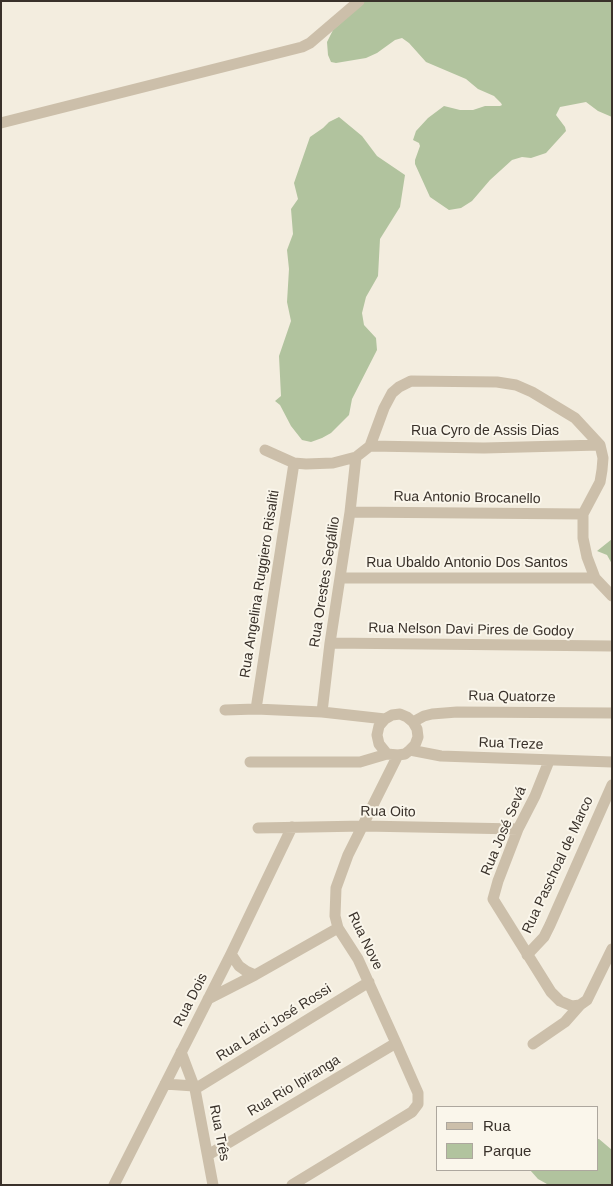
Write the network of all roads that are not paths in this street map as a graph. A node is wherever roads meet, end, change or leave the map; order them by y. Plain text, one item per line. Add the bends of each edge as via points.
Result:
1 (360, 1) edge
2 (1, 124) edge
3 (600, 445) junction
4 (370, 446) junction
5 (265, 450) dead end
6 (356, 457) junction
7 (294, 463) junction
8 (350, 512) junction
9 (583, 514) junction
10 (340, 578) junction
11 (595, 578) junction
12 (612, 596) edge
13 (330, 643) junction
14 (612, 646) edge
15 (256, 709) junction
16 (225, 710) dead end
17 (322, 712) junction
18 (612, 713) edge
19 (385, 719) junction
20 (413, 722) junction
21 (410, 750) junction
22 (393, 754) junction
23 (549, 761) junction
24 (250, 762) dead end
25 (612, 762) edge
26 (612, 785) edge
27 (364, 826) junction
28 (292, 827) junction
29 (258, 828) dead end
30 (518, 829) junction
31 (338, 928) junction
32 (612, 949) edge
33 (231, 954) junction
34 (527, 955) junction
35 (255, 975) junction
36 (369, 982) junction
37 (208, 999) junction
38 (576, 1006) junction
39 (396, 1043) junction
40 (533, 1044) dead end
41 (181, 1052) junction
42 (165, 1084) junction
43 (195, 1088) junction
44 (208, 1155) junction
45 (114, 1185) edge
46 (213, 1185) edge
47 (292, 1185) edge

1 - 2 street via 302,47
3 - 4 street, Rua Cyro de Assis Dias
3 - 4 street via 575,418 516,385 424,381 412,382 392,393
3 - 9 street via 603,458 600,482
4 - 6 street
5 - 7 street
6 - 7 street via 333,463
6 - 8 street, Rua Orestes Segállio
7 - 15 street, Rua Angelina Ruggiero Risaliti
8 - 9 street, Rua Antonio Brocanello
8 - 10 street, Rua Orestes Segállio
9 - 11 street via 583,538
10 - 11 street, Rua Ubaldo Antonio Dos Santos
10 - 13 street, Rua Orestes Segállio
11 - 12 street
13 - 14 street, Rua Nelson Davi Pires de Godoy
13 - 17 street, Rua Orestes Segállio
15 - 16 street
15 - 17 street
17 - 19 street
18 - 20 street, Rua Quatorze via 457,712 432,714
19 - 20 street via 400,714
19 - 22 street via 379,726 379,744
20 - 21 street via 418,737
21 - 22 street
21 - 23 street, Rua Treze via 441,756
22 - 24 street via 360,762
22 - 27 street, Rua Nove
23 - 25 street, Rua Treze
23 - 30 street, Rua José Sevá
26 - 34 street, Rua Paschoal de Marco via 547,931
27 - 28 street, Rua Oito
27 - 30 street, Rua Oito
27 - 31 street, Rua Nove via 348,855 336,888
28 - 29 street, Rua Oito
28 - 33 street, Rua Dois
30 - 34 street, Rua José Sevá via 493,899
31 - 35 street
31 - 36 street, Rua Nove
32 - 38 street via 594,989 587,1000
33 - 35 street via 238,966
33 - 37 street, Rua Dois
34 - 38 street, Rua José Sevá via 551,992 560,1001
35 - 37 street
36 - 39 street, Rua Nove
36 - 43 street, Rua Larci José Rossi
37 - 41 street, Rua Dois
38 - 40 street via 565,1022
39 - 44 street, Rua Rio Ipiranga
39 - 47 street, Rua Nove via 418,1093 418,1104 412,1112
41 - 42 street, Rua Dois
41 - 43 street, Rua Três
42 - 43 street
42 - 45 street, Rua Dois
43 - 44 street, Rua Três
44 - 46 street, Rua Três

